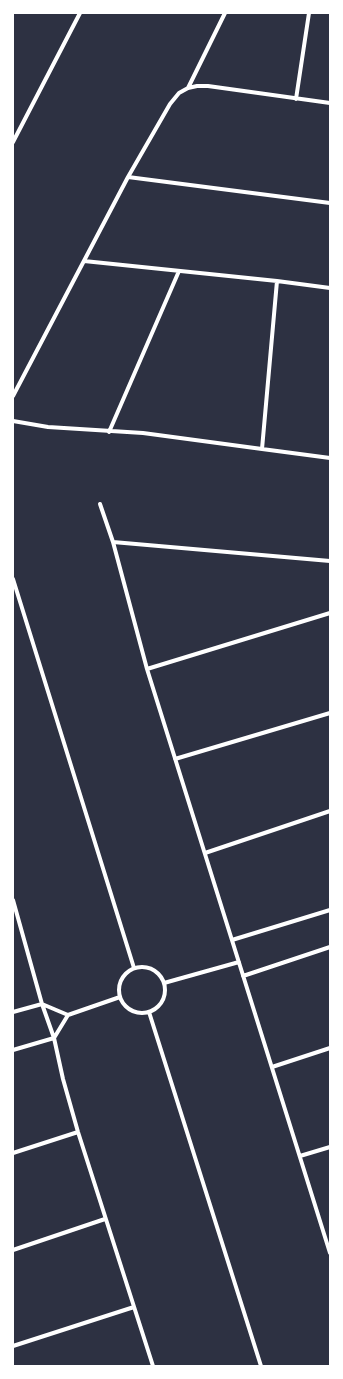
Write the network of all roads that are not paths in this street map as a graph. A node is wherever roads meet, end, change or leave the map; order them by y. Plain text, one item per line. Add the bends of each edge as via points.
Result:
1 (80, 13) edge
2 (225, 13) edge
3 (309, 13) edge
4 (188, 88) junction
5 (296, 99) junction
6 (330, 103) edge
7 (13, 142) edge
8 (128, 177) junction
9 (330, 203) edge
10 (84, 261) junction
11 (179, 271) junction
12 (277, 281) junction
13 (330, 288) edge
14 (13, 396) edge
15 (13, 421) edge
16 (109, 432) junction
17 (262, 448) junction
18 (330, 458) edge
19 (100, 504) dead end
20 (113, 542) junction
21 (330, 561) edge
22 (13, 579) edge
23 (330, 613) edge
24 (147, 669) junction
25 (330, 713) edge
26 (175, 759) junction
27 (330, 812) edge
28 (205, 853) junction
29 (13, 900) edge
30 (330, 910) edge
31 (14, 911) edge
32 (232, 940) junction
33 (330, 947) edge
34 (239, 962) junction
35 (134, 968) junction
36 (243, 976) junction
37 (164, 983) junction
38 (120, 996) junction
39 (42, 1004) junction
40 (13, 1012) edge
41 (149, 1012) junction
42 (68, 1015) junction
43 (54, 1038) junction
44 (330, 1048) edge
45 (13, 1050) edge
46 (272, 1067) junction
47 (78, 1132) junction
48 (330, 1147) edge
49 (13, 1153) edge
50 (300, 1156) junction
51 (105, 1219) junction
52 (328, 1243) edge
53 (13, 1250) edge
54 (330, 1253) edge
55 (134, 1307) junction
56 (13, 1346) edge
57 (153, 1366) edge
58 (261, 1366) edge

1 - 7 street
2 - 4 street
3 - 5 street
4 - 5 street via 208,86
4 - 8 street via 179,93 170,104
5 - 6 street
8 - 9 street
8 - 10 street
10 - 11 street
10 - 14 street
11 - 12 street
11 - 16 street
12 - 13 street
12 - 17 street
15 - 16 street
16 - 17 street via 143,433
17 - 18 street
19 - 20 street
20 - 21 street
20 - 24 street
22 - 35 street
23 - 24 street
24 - 26 street
25 - 26 street
26 - 28 street
27 - 28 street
28 - 32 street
29 - 31 street
30 - 32 street
31 - 39 street
32 - 34 street
33 - 36 street
34 - 36 street
34 - 37 street
35 - 37 street via 155,971
35 - 38 street via 123,976
36 - 46 street
37 - 41 street via 165,990 160,1004
38 - 41 street via 128,1009 141,1013
38 - 42 street
39 - 40 street
39 - 42 street
39 - 43 street
41 - 58 street
42 - 43 street
43 - 45 street
43 - 47 street
44 - 46 street
46 - 50 street
47 - 49 street
47 - 51 street
48 - 50 street
50 - 52 street
51 - 53 street
51 - 55 street
52 - 54 street
55 - 56 street
55 - 57 street

